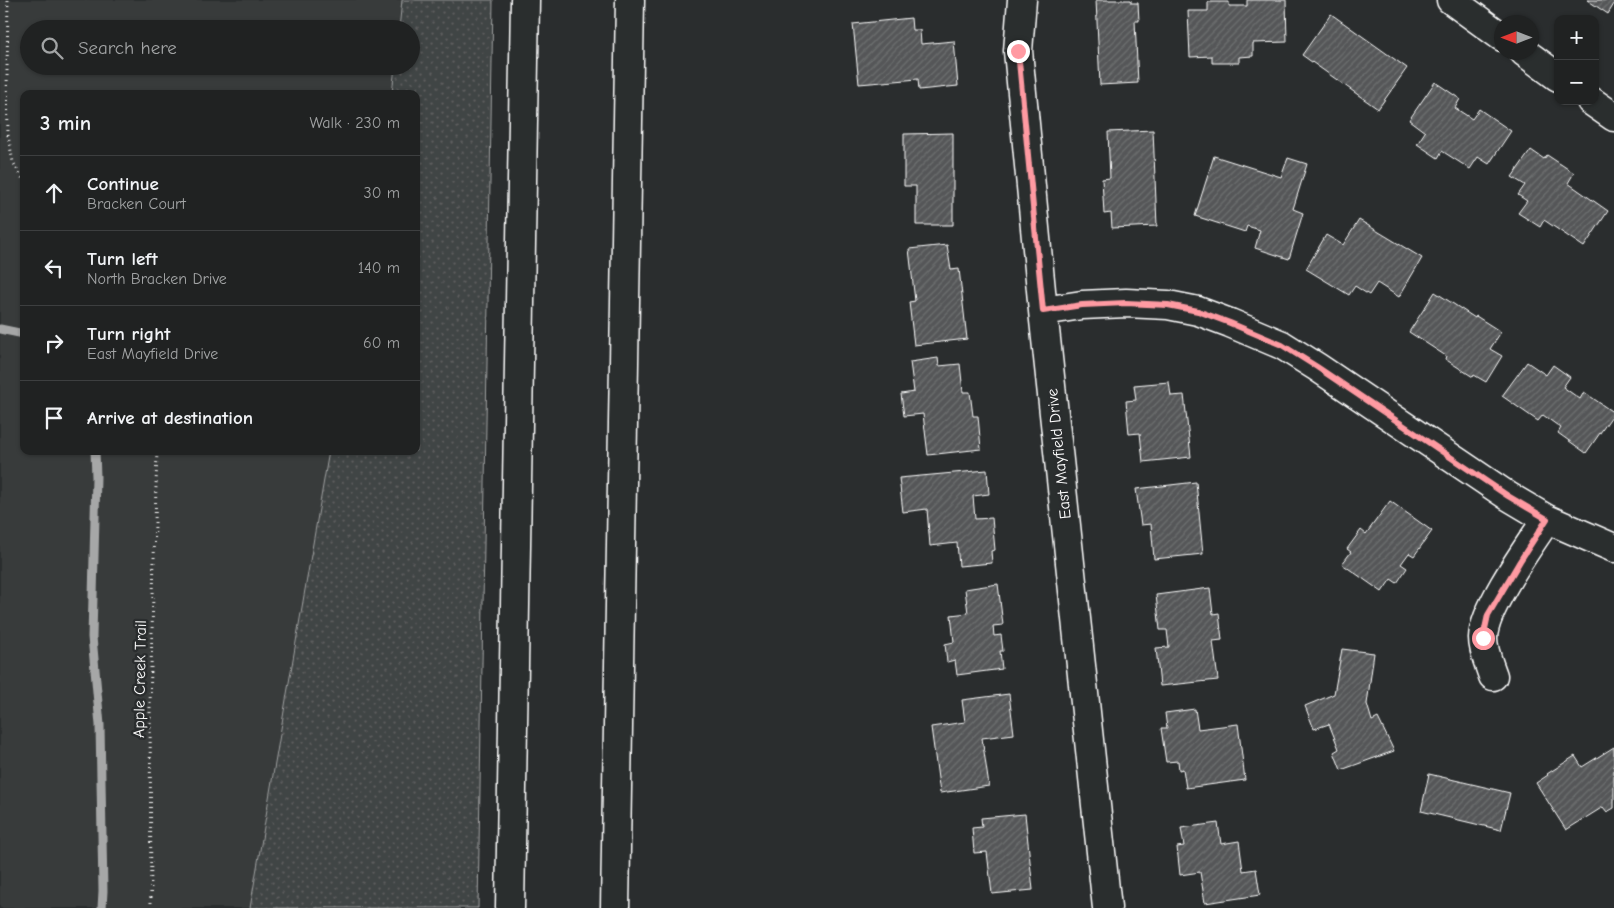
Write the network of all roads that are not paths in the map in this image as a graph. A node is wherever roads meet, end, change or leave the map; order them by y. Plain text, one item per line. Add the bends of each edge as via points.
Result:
1 (525, 0) edge
2 (630, 0) edge
3 (1022, 0) edge
4 (1451, 0) edge
5 (1494, 31) edge
6 (1535, 60) edge
7 (1554, 74) edge
8 (1597, 105) edge
9 (1614, 117) edge
10 (1043, 311) junction
11 (1547, 519) junction
12 (1614, 548) edge
13 (1493, 676) dead end
14 (510, 908) edge
15 (615, 908) edge
16 (1107, 908) edge

1 - 14 main road
2 - 15 main road
3 - 10 main road, East Mayfield Drive via 1018,51
4 - 5 main road
6 - 7 main road
8 - 9 main road
10 - 11 main road via 1082,305 1168,305 1198,311 1230,323 1282,345
10 - 16 main road, East Mayfield Drive
11 - 12 main road
11 - 13 main road via 1488,615 1483,638

